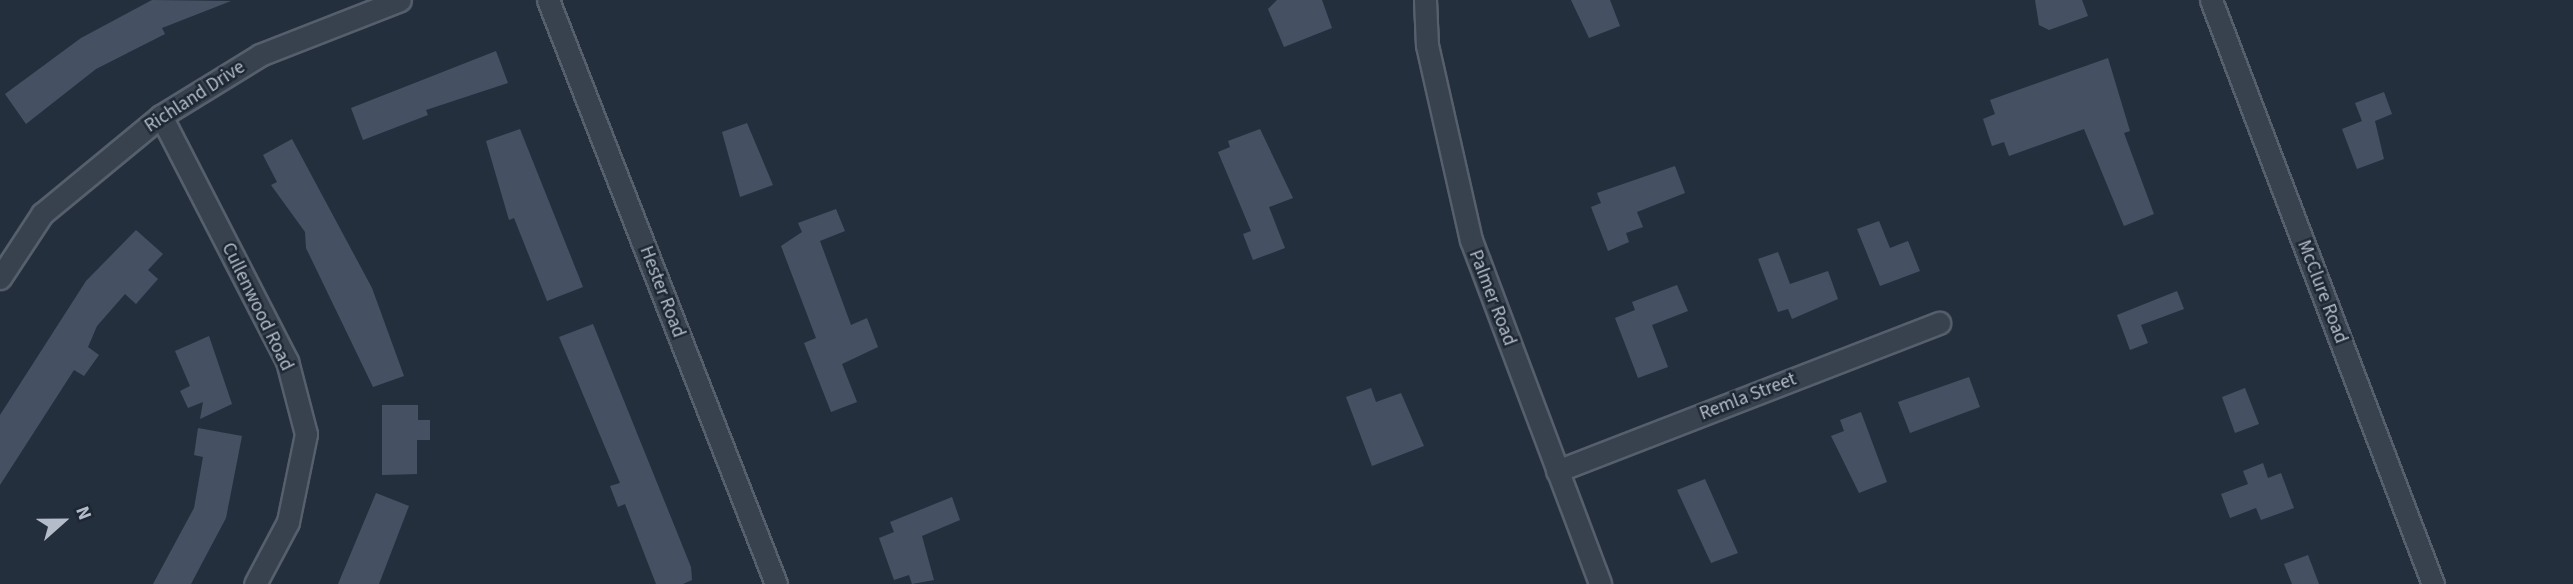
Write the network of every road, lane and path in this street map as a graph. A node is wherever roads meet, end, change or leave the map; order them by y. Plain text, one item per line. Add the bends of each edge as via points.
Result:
1 (400, 0) edge
2 (548, 0) edge
3 (1425, 0) edge
4 (2211, 0) edge
5 (161, 116) junction
6 (0, 278) edge
7 (1939, 323) dead end
8 (1557, 471) junction
9 (255, 584) edge
10 (776, 584) edge
11 (1600, 584) edge
12 (2433, 584) edge

1 - 5 street, Richland Drive via 260,55
2 - 10 street, Hester Road
3 - 8 street, Palmer Road via 1427,45 1471,240
4 - 12 street, McClure Road
5 - 6 street, Richland Drive via 42,214
5 - 9 street, Cullenwood Road via 288,361 306,435 288,522
7 - 8 street, Remla Street
8 - 11 street, Palmer Road

